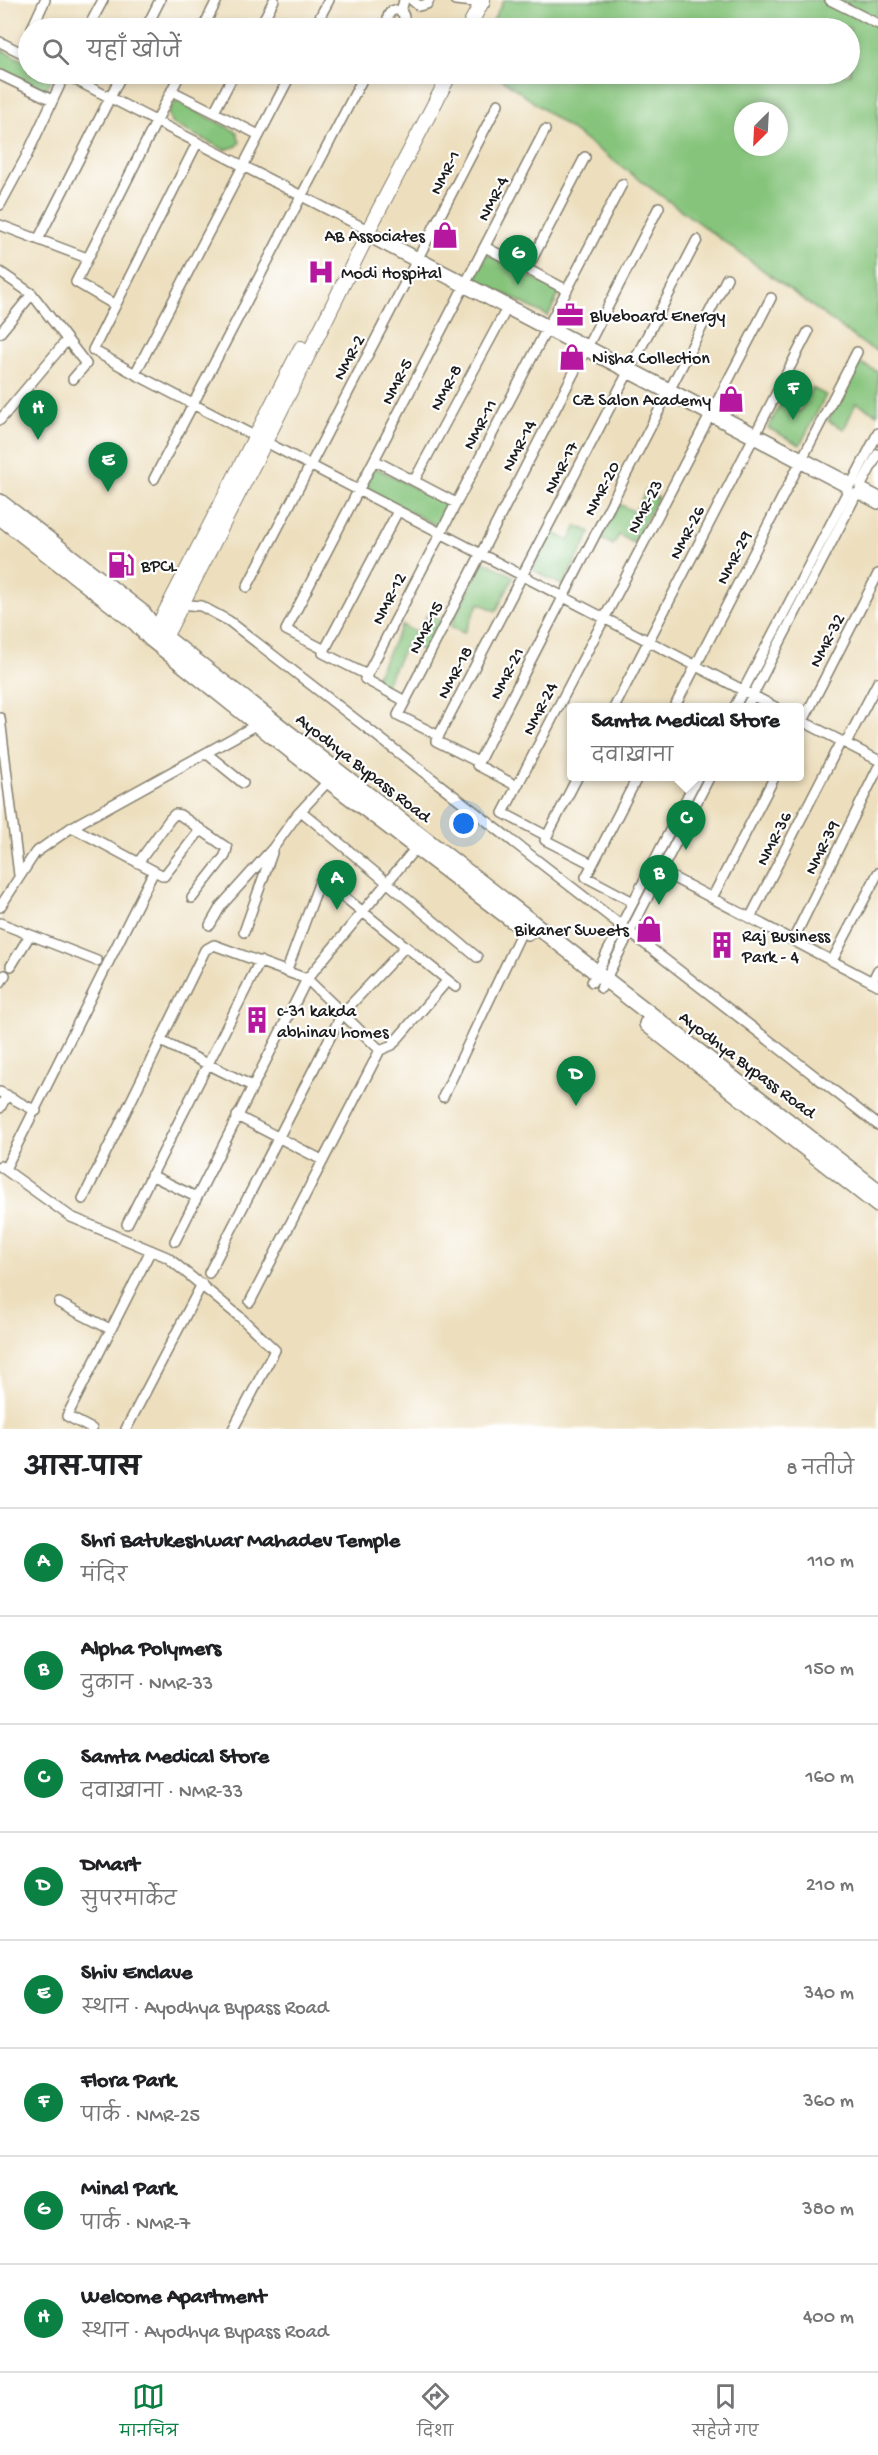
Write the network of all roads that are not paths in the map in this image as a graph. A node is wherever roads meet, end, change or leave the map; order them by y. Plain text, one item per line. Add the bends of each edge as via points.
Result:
1 (45, 0) edge
2 (104, 0) edge
3 (160, 0) edge
4 (217, 0) edge
5 (274, 0) edge
6 (329, 0) edge
7 (404, 0) edge
8 (412, 0) edge
9 (429, 0) edge
10 (455, 0) edge
11 (830, 0) edge
12 (485, 1) edge
13 (37, 18) edge
14 (94, 18) edge
15 (151, 18) edge
16 (208, 18) edge
17 (264, 18) edge
18 (319, 18) edge
19 (404, 18) edge
20 (474, 18) edge
21 (478, 18) edge
22 (878, 24) edge
23 (0, 42) edge
24 (18, 51) edge
25 (2, 76) edge
26 (18, 84) edge
27 (19, 84) edge
28 (59, 84) edge
29 (82, 84) edge
30 (117, 84) edge
31 (175, 84) edge
32 (229, 84) edge
33 (286, 84) edge
34 (360, 84) edge
35 (440, 84) edge
36 (445, 84) edge
37 (0, 87) edge
38 (171, 91) junction
39 (109, 99) junction
40 (52, 100) junction
41 (498, 104) dead end
42 (214, 112) junction
43 (156, 121) junction
44 (545, 130) dead end
45 (259, 135) junction
46 (197, 143) junction
47 (585, 157) dead end
48 (243, 166) junction
49 (622, 184) dead end
50 (302, 197) junction
51 (0, 205) edge
52 (659, 207) dead end
53 (0, 225) edge
54 (366, 232) junction
55 (39, 238) junction
56 (697, 240) dead end
57 (485, 247) junction
58 (87, 258) junction
59 (418, 260) junction
60 (527, 269) junction
61 (0, 272) edge
62 (727, 278) dead end
63 (465, 284) junction
64 (567, 290) junction
65 (32, 294) junction
66 (771, 298) dead end
67 (115, 305) junction
68 (506, 310) junction
69 (548, 328) junction
70 (808, 332) dead end
71 (0, 333) edge
72 (67, 340) junction
73 (587, 348) junction
74 (857, 352) dead end
75 (629, 370) junction
76 (135, 374) junction
77 (73, 379) dead end
78 (669, 391) junction
79 (195, 405) junction
80 (711, 413) junction
81 (0, 420) edge
82 (878, 433) edge
83 (755, 436) junction
84 (260, 439) junction
85 (878, 454) edge
86 (374, 460) junction
87 (801, 460) junction
88 (310, 465) junction
89 (154, 479) dead end
90 (414, 481) junction
91 (854, 488) junction
92 (358, 490) junction
93 (878, 496) edge
94 (0, 502) edge
95 (456, 503) junction
96 (878, 504) edge
97 (398, 511) junction
98 (0, 518) edge
99 (441, 533) junction
100 (481, 554) junction
101 (878, 574) edge
102 (523, 575) junction
103 (247, 587) dead end
104 (564, 597) junction
105 (176, 604) junction
106 (604, 618) junction
107 (158, 638) junction
108 (648, 641) junction
109 (324, 652) junction
110 (696, 665) junction
111 (366, 677) junction
112 (878, 682) edge
113 (743, 690) junction
114 (753, 695) junction
115 (405, 701) junction
116 (617, 703) edge
117 (677, 703) edge
118 (736, 703) edge
119 (749, 703) edge
120 (768, 703) edge
121 (804, 716) edge
122 (0, 718) edge
123 (263, 721) junction
124 (804, 723) edge
125 (439, 736) junction
126 (844, 742) junction
127 (206, 753) junction
128 (878, 760) edge
129 (478, 764) junction
130 (878, 768) edge
131 (333, 775) junction
132 (576, 781) edge
133 (636, 781) edge
134 (696, 781) edge
135 (708, 781) edge
136 (773, 781) edge
137 (243, 783) dead end
138 (517, 786) junction
139 (301, 811) junction
140 (72, 827) junction
141 (201, 829) junction
142 (546, 838) junction
143 (420, 843) junction
144 (273, 848) junction
145 (138, 863) junction
146 (592, 864) junction
147 (651, 866) junction
148 (154, 871) junction
149 (661, 871) junction
150 (878, 873) edge
151 (19, 875) junction
152 (388, 882) junction
153 (192, 898) dead end
154 (712, 898) junction
155 (633, 902) junction
156 (0, 907) edge
157 (364, 913) junction
158 (750, 918) junction
159 (0, 923) edge
160 (210, 925) dead end
161 (621, 926) junction
162 (523, 929) junction
163 (244, 932) dead end
164 (629, 933) junction
165 (30, 935) junction
166 (793, 940) junction
167 (405, 947) junction
168 (477, 957) dead end
169 (260, 960) junction
170 (97, 961) dead end
171 (832, 961) junction
172 (11, 966) dead end
173 (287, 970) junction
174 (878, 970) edge
175 (307, 979) junction
176 (447, 981) junction
177 (598, 981) junction
178 (875, 983) edge
179 (456, 987) dead end
180 (342, 1014) junction
181 (161, 1041) junction
182 (380, 1050) junction
183 (207, 1064) junction
184 (252, 1086) junction
185 (3, 1093) edge
186 (443, 1097) dead end
187 (0, 1108) edge
188 (36, 1111) junction
189 (237, 1116) junction
190 (878, 1125) edge
191 (278, 1138) junction
192 (322, 1160) junction
193 (2, 1167) edge
194 (151, 1175) junction
195 (878, 1191) edge
196 (196, 1197) junction
197 (82, 1199) dead end
198 (878, 1205) edge
199 (127, 1224) dead end
200 (175, 1241) dead end
201 (151, 1250) junction
202 (209, 1273) dead end
203 (202, 1284) junction
204 (250, 1302) dead end
205 (59, 1303) dead end
206 (110, 1329) junction
207 (92, 1429) edge
208 (126, 1429) edge
209 (233, 1429) edge

1 - 13 street
2 - 14 street
3 - 15 street
4 - 16 street
5 - 17 street
6 - 18 street
7 - 19 street
8 - 9 street via 419,6
10 - 12 street
11 - 22 street
12 - 20 street
12 - 21 street
23 - 24 street
25 - 26 street
25 - 37 street
27 - 40 street
28 - 40 street
29 - 39 street
30 - 39 street
31 - 38 street
32 - 42 street
33 - 45 street
34 - 50 street
35 - 54 street
36 - 54 street
38 - 42 street
38 - 43 street
39 - 43 street
39 - 55 street
40 - 51 street
41 - 59 street, NMR-1
42 - 45 street
43 - 46 street
43 - 58 street
44 - 57 street, NMR-4
45 - 48 street
46 - 48 street
46 - 67 street
47 - 60 street
48 - 50 street
48 - 76 street
49 - 64 street, NMR-11
50 - 54 street
50 - 79 street
52 - 73 street, NMR-14
53 - 55 street
54 - 59 street
54 - 84 street
55 - 58 street
56 - 75 street, NMR-17
57 - 60 street
57 - 63 street, NMR-4
58 - 67 street via 76,282
59 - 63 street
59 - 88 street, NMR-2
60 - 64 street
61 - 65 street
62 - 78 street, NMR-20
63 - 68 street
63 - 69 street
63 - 86 street, NMR-5
64 - 69 street, NMR-11
65 - 71 street
65 - 72 street
66 - 80 street, NMR-23
67 - 76 street via 93,350
68 - 69 street
68 - 90 street, NMR-8
69 - 73 street
69 - 95 street, NMR-11
70 - 83 street, NMR-26
72 - 77 street via 86,364
72 - 81 street
73 - 75 street
73 - 100 street, NMR-14
74 - 87 street, NMR-29
75 - 78 street
75 - 102 street, NMR-17
76 - 79 street
78 - 80 street
78 - 104 street, NMR-20
79 - 84 street
79 - 89 street
80 - 83 street
80 - 106 street, NMR-23
82 - 91 street
83 - 87 street
83 - 108 street, NMR-26
84 - 88 street
84 - 105 street
85 - 91 street
86 - 90 street
86 - 92 street, NMR-5
87 - 91 street
87 - 110 street, NMR-29
88 - 92 street
88 - 103 street, NMR-2
90 - 95 street
91 - 93 street
91 - 96 street
91 - 113 street
91 - 114 street
92 - 97 street
92 - 109 street, NMR-5 via 286,630
94 - 107 main road, Ayodhya Bypass Road via 143,613
95 - 99 street, NMR-11
97 - 99 street
97 - 109 street
98 - 107 main road, Ayodhya Bypass Road
99 - 100 street
99 - 111 street, NMR-12
100 - 102 street
100 - 115 street, NMR-15
101 - 121 street, NMR-32
102 - 104 street
102 - 125 street, NMR-18
104 - 106 street
104 - 129 street, NMR-21
105 - 107 street
105 - 161 street via 201,606 229,621
106 - 108 street
106 - 138 street, NMR-24
107 - 123 main road, Ayodhya Bypass Road
108 - 110 street
108 - 116 street, NMR-26
109 - 111 street
110 - 113 street
110 - 117 street, NMR-29
111 - 115 street
112 - 126 street, NMR-36
113 - 114 street
113 - 118 street
114 - 119 street
114 - 120 street
115 - 125 street, NMR-15 via 398,715
122 - 151 street
123 - 127 street
123 - 131 main road, Ayodhya Bypass Road
124 - 126 street
125 - 129 street via 436,741
126 - 128 street
126 - 158 street, NMR-36
127 - 137 street
127 - 140 street
129 - 138 street
130 - 166 street, NMR-39
131 - 139 street
131 - 143 main road, Ayodhya Bypass Road
132 - 142 street
133 - 146 street
134 - 147 street
135 - 149 street
136 - 154 street
138 - 142 street, NMR-24 via 503,813
139 - 144 street
139 - 152 street
140 - 145 street
140 - 151 street via 35,852
141 - 145 street via 175,814
141 - 148 street via 164,876
141 - 153 street via 227,852
142 - 146 street
143 - 152 street
143 - 162 main road, Ayodhya Bypass Road
143 - 177 main road, Ayodhya Bypass Road
144 - 160 street via 221,906
144 - 163 street
145 - 148 street
146 - 155 street via 586,877
147 - 149 street
147 - 155 street
148 - 188 street
149 - 154 street
149 - 164 street
150 - 171 street
151 - 156 street
152 - 157 street
152 - 168 street
154 - 158 street
155 - 161 street
157 - 167 street
157 - 173 street via 320,881
157 - 175 street
158 - 166 street
159 - 165 street
161 - 164 street
161 - 177 street
162 - 177 main road, Ayodhya Bypass Road
162 - 186 street
164 - 177 street
164 - 190 street
165 - 170 street
165 - 172 street
166 - 171 street
167 - 176 street
167 - 180 street
169 - 173 street
169 - 181 street via 214,945 205,950
169 - 183 street
171 - 178 street
173 - 175 street
174 - 178 street
175 - 180 street
175 - 184 street
176 - 179 street
176 - 182 street via 392,1045
177 - 195 main road, Ayodhya Bypass Road
177 - 198 main road, Ayodhya Bypass Road
180 - 182 street
180 - 191 street
181 - 183 street
181 - 197 street
182 - 192 street
183 - 184 street
183 - 194 street
184 - 189 street
185 - 187 street
185 - 188 street
188 - 193 street
189 - 191 street
189 - 196 street
191 - 192 street
191 - 202 street
192 - 204 street
193 - 201 street via 71,1217
194 - 196 street
194 - 199 street
196 - 200 street
201 - 203 street via 167,1257
201 - 206 street
203 - 208 street
203 - 209 street via 275,1350
205 - 206 street
206 - 207 street via 67,1416

